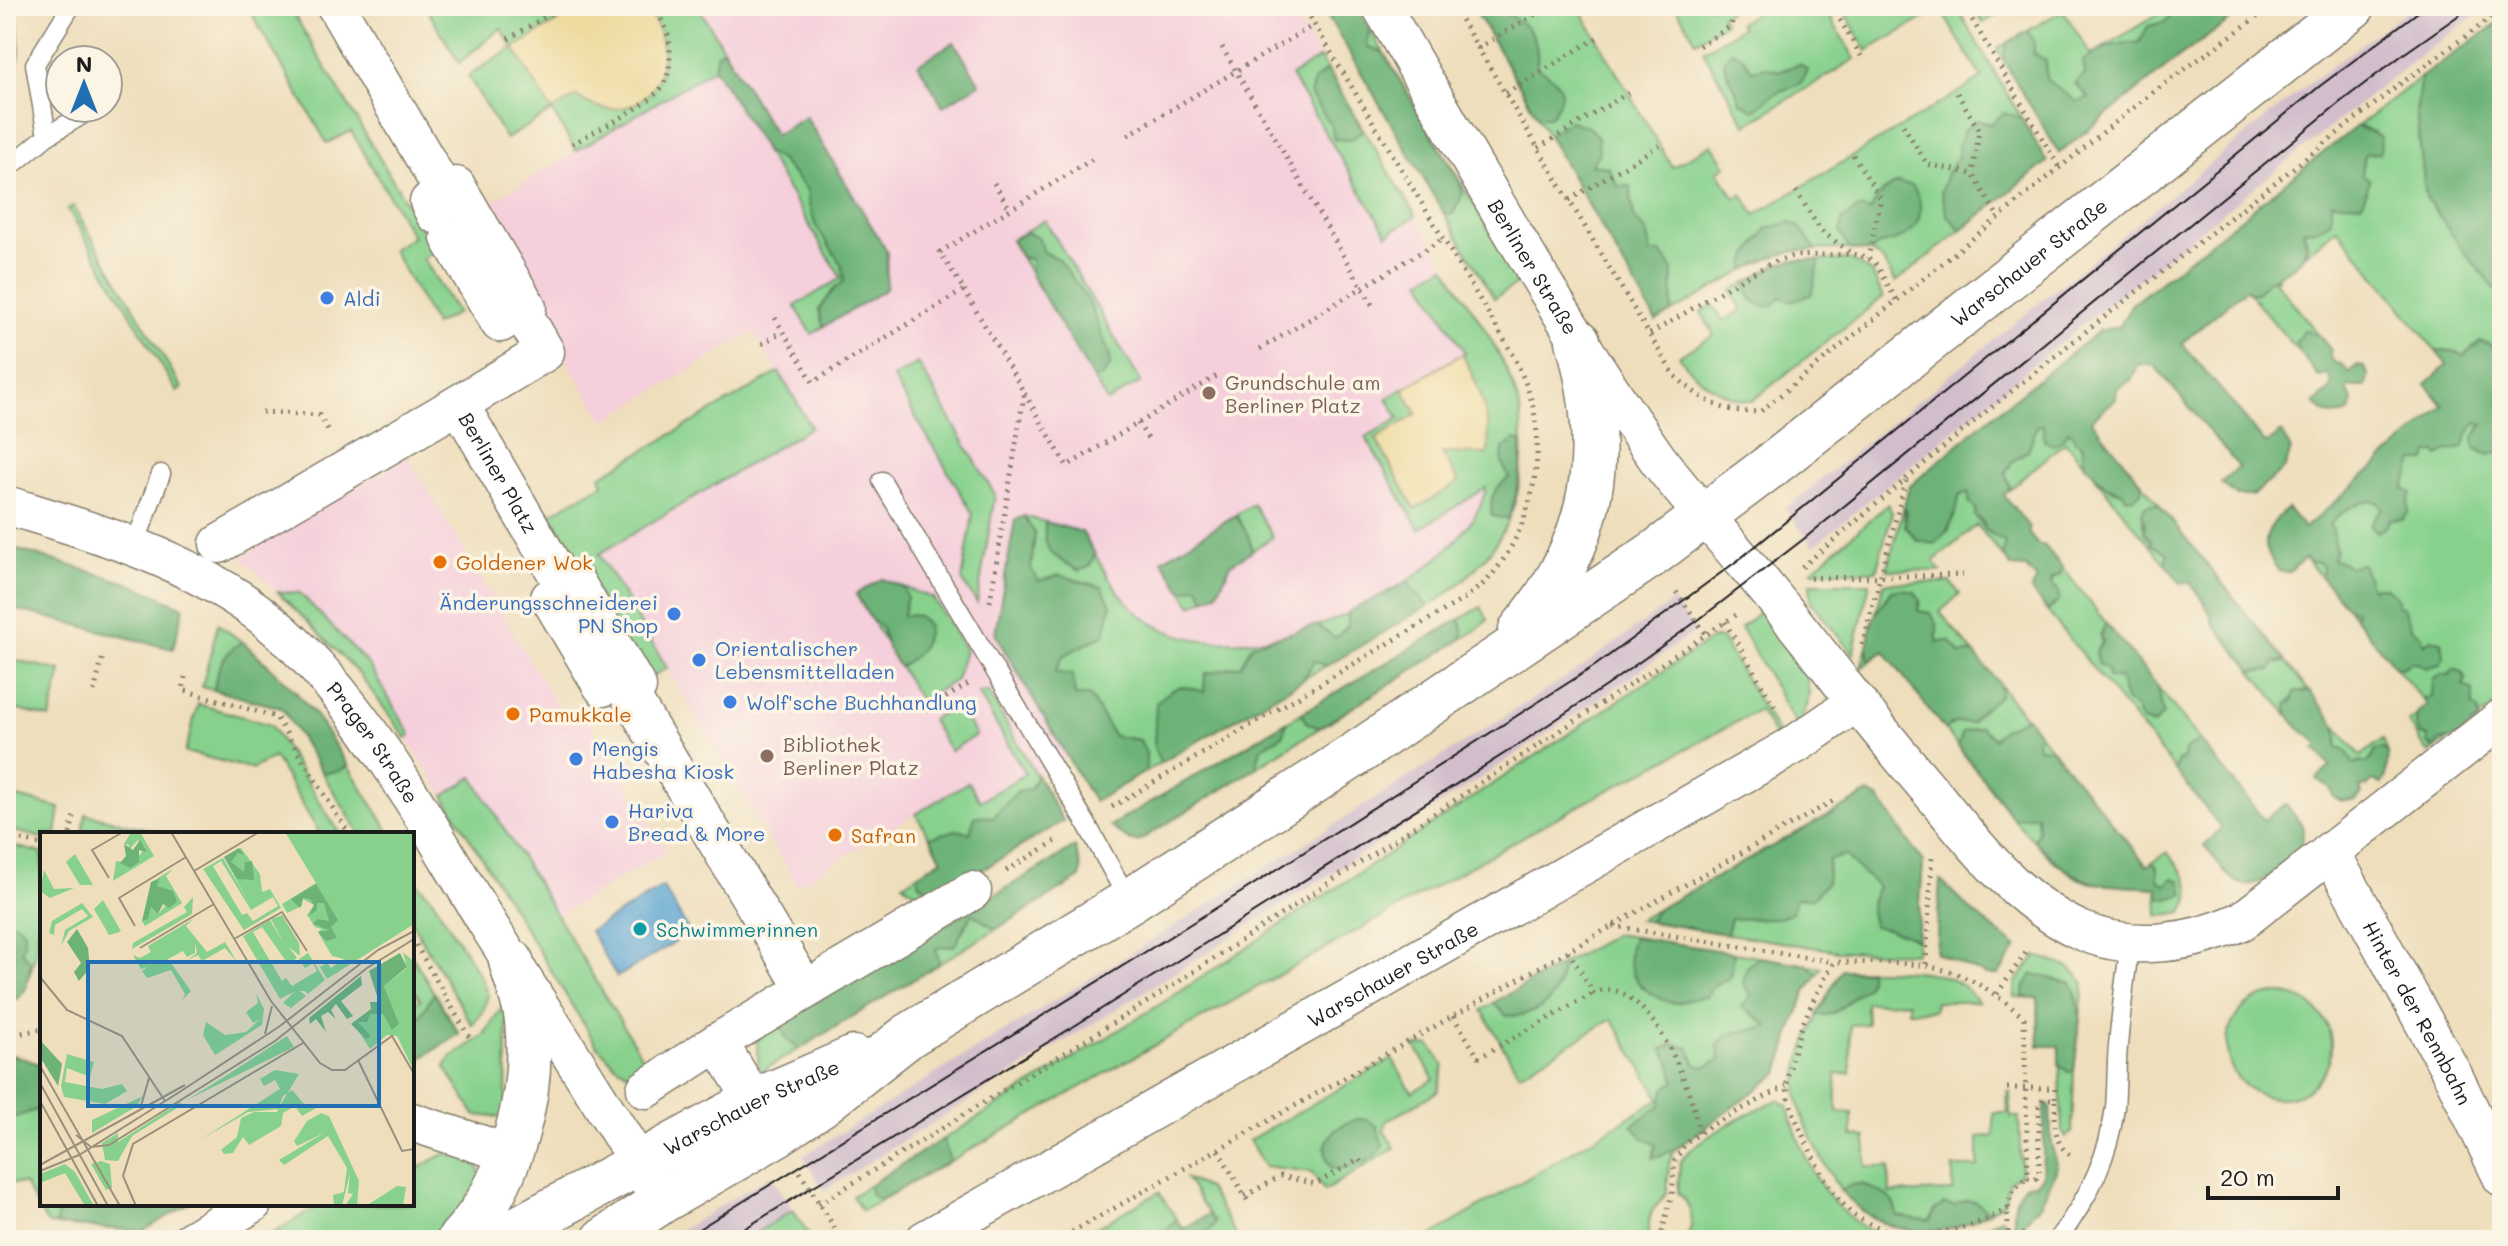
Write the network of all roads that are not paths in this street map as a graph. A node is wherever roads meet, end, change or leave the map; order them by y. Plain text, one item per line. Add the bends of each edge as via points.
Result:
1 (71, 6) edge
2 (336, 6) edge
3 (1381, 6) edge
4 (2353, 6) edge
5 (67, 124) edge
6 (47, 136) junction
7 (6, 170) edge
8 (444, 215) junction
9 (521, 310) junction
10 (1578, 341) junction
11 (459, 404) junction
12 (161, 474) dead end
13 (882, 481) dead end
14 (6, 505) edge
15 (1704, 515) junction
16 (219, 544) dead end
17 (134, 547) junction
18 (1497, 659) junction
19 (1853, 697) junction
20 (2502, 718) edge
21 (2330, 851) junction
22 (972, 891) road end
23 (1129, 901) junction
24 (2130, 943) junction
25 (511, 961) junction
26 (805, 989) junction
27 (908, 1036) junction
28 (718, 1042) junction
29 (743, 1083) dead end
30 (646, 1089) dead end
31 (414, 1123) edge
32 (495, 1149) dead end
33 (639, 1163) junction
34 (2502, 1177) edge
35 (662, 1201) junction
36 (249, 1206) edge
37 (192, 1240) edge
38 (459, 1240) edge
39 (496, 1240) edge
40 (604, 1240) edge
41 (925, 1240) edge
42 (2057, 1240) edge

1 - 6 lane via 35,64
2 - 8 street, Berliner Platz
3 - 10 street, Berliner Straße
4 - 15 street, Warschauer Straße
5 - 6 lane
6 - 7 lane
8 - 9 street, Berliner Platz via 500,323
8 - 9 street, Berliner Platz via 456,186 527,307
9 - 11 street, Berliner Platz via 545,352
10 - 15 street, Berliner Straße via 1659,460
10 - 18 street via 1595,427 1588,501 1566,567 1544,604
11 - 16 street
11 - 26 street, Berliner Platz via 566,589 576,583 637,687 613,693
12 - 17 lane
13 - 23 lane
14 - 17 street, Prager Straße
15 - 18 street, Warschauer Straße
15 - 19 street
17 - 25 street, Prager Straße via 236,597 295,645 331,683
18 - 23 street, Warschauer Straße
19 - 24 street via 1999,871 2042,910 2080,931
19 - 41 street, Warschauer Straße via 1796,744
20 - 21 street
21 - 24 street via 2242,921 2213,934
21 - 34 street, Hinter der Rennbahn via 2454,1077
22 - 26 street
23 - 27 street, Warschauer Straße
24 - 42 lane via 2110,1136 2076,1216
25 - 33 street, Prager Straße
25 - 38 street via 527,1020 520,1117 491,1198
26 - 28 street
27 - 33 street, Warschauer Straße via 755,1101
27 - 35 street, Warschauer Straße via 811,1111
28 - 29 street
28 - 30 street
31 - 32 street
33 - 35 street, Warschauer Straße
33 - 39 street, Warschauer Straße
35 - 40 street, Warschauer Straße
36 - 37 street

